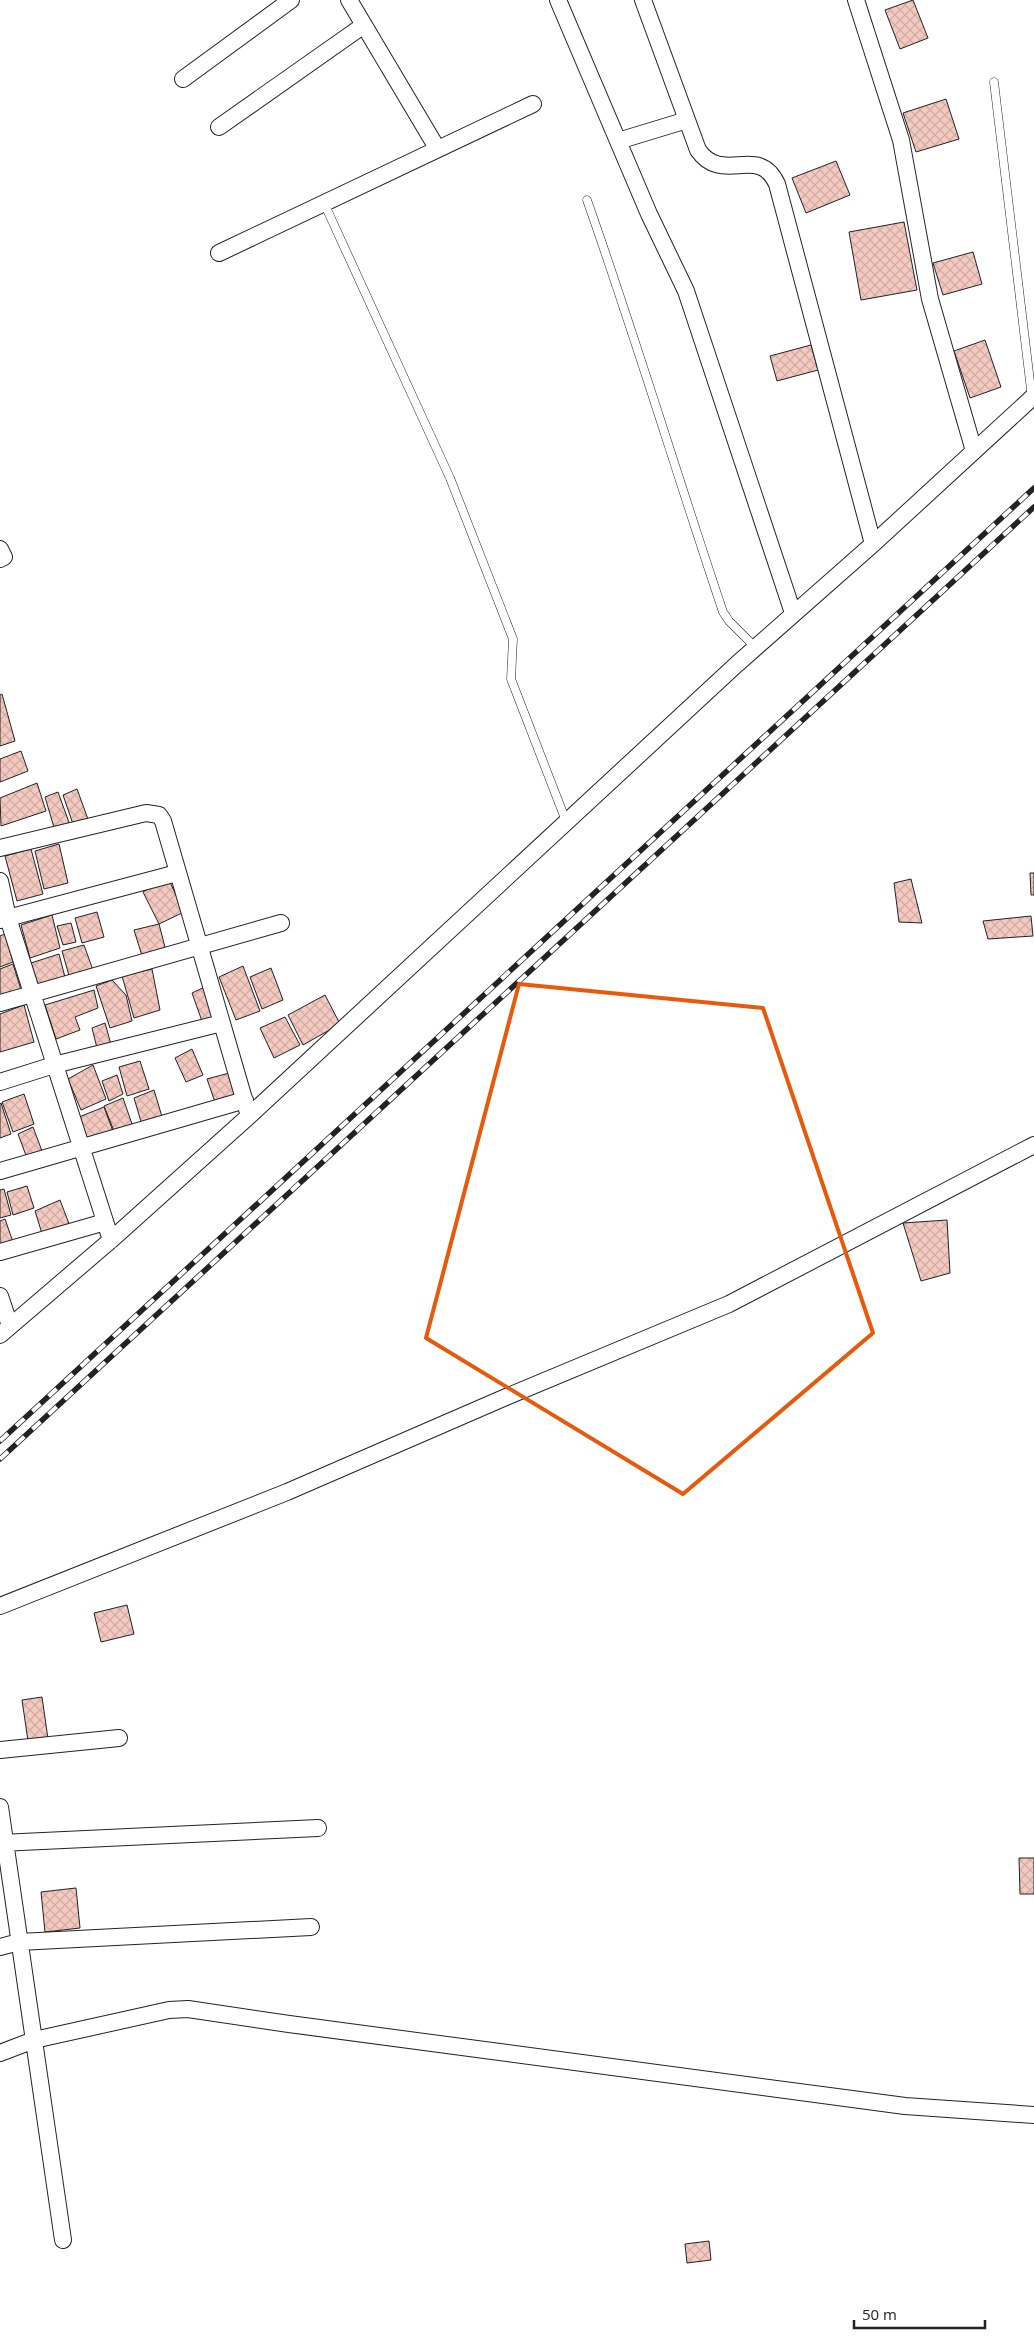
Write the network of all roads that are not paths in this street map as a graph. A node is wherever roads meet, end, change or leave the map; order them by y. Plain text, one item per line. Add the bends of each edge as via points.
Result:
1 (290, 0) edge
2 (349, 0) edge
3 (558, 0) edge
4 (643, 0) edge
5 (856, 0) edge
6 (364, 25) junction
7 (184, 79) dead end
8 (994, 82) dead end
9 (533, 104) dead end
10 (687, 120) junction
11 (219, 127) dead end
12 (618, 141) junction
13 (437, 148) junction
14 (587, 200) dead end
15 (324, 202) junction
16 (219, 253) dead end
17 (1033, 398) edge
18 (974, 451) junction
19 (873, 544) junction
20 (0, 549) edge
21 (0, 559) edge
22 (793, 613) junction
23 (755, 647) junction
24 (566, 821) junction
25 (0, 848) edge
26 (177, 873) junction
27 (0, 881) edge
28 (4, 919) edge
29 (281, 923) dead end
30 (199, 946) junction
31 (32, 994) junction
32 (0, 1002) edge
33 (222, 1023) junction
34 (54, 1065) junction
35 (0, 1082) edge
36 (244, 1100) junction
37 (249, 1116) junction
38 (1034, 1145) edge
39 (81, 1148) junction
40 (0, 1171) edge
41 (105, 1222) junction
42 (111, 1240) junction
43 (0, 1252) edge
44 (0, 1296) edge
45 (5, 1330) edge
46 (0, 1606) edge
47 (119, 1738) dead end
48 (0, 1750) edge
49 (0, 1807) edge
50 (318, 1828) dead end
51 (2, 1842) edge
52 (311, 1927) dead end
53 (19, 1942) junction
54 (0, 1947) edge
55 (34, 2040) junction
56 (0, 2053) edge
57 (1034, 2115) edge
58 (63, 2240) dead end

1 - 7 street
2 - 6 street
3 - 12 street
4 - 10 street
5 - 18 street via 901,140 930,299
6 - 11 street
6 - 13 street
8 - 17 lane
9 - 13 street
10 - 12 street
10 - 19 street via 705,160 713,165 765,167 777,184
12 - 22 street via 686,292
13 - 15 street
14 - 23 lane via 723,612
15 - 16 street
15 - 24 lane via 450,478 514,639 511,679
17 - 18 street
18 - 19 street
19 - 22 street
20 - 21 street via 4,557
22 - 23 street
23 - 24 street
24 - 37 street
25 - 26 street via 152,813 163,821
26 - 28 street
26 - 30 street
27 - 28 street
28 - 31 street
29 - 30 street
30 - 31 street
30 - 33 street
31 - 32 street
31 - 34 street
33 - 34 street
33 - 36 street
34 - 35 street
34 - 39 street
36 - 37 street
36 - 39 street
37 - 42 street
38 - 46 street via 729,1304 287,1492
39 - 40 street
39 - 41 street
41 - 42 street
41 - 43 street
42 - 45 street
44 - 45 street
47 - 48 street
49 - 51 street
50 - 51 street
51 - 53 street
52 - 53 street
53 - 54 street
53 - 55 street
55 - 56 street
55 - 57 street via 169,2010 188,2009 905,2106
55 - 58 street

